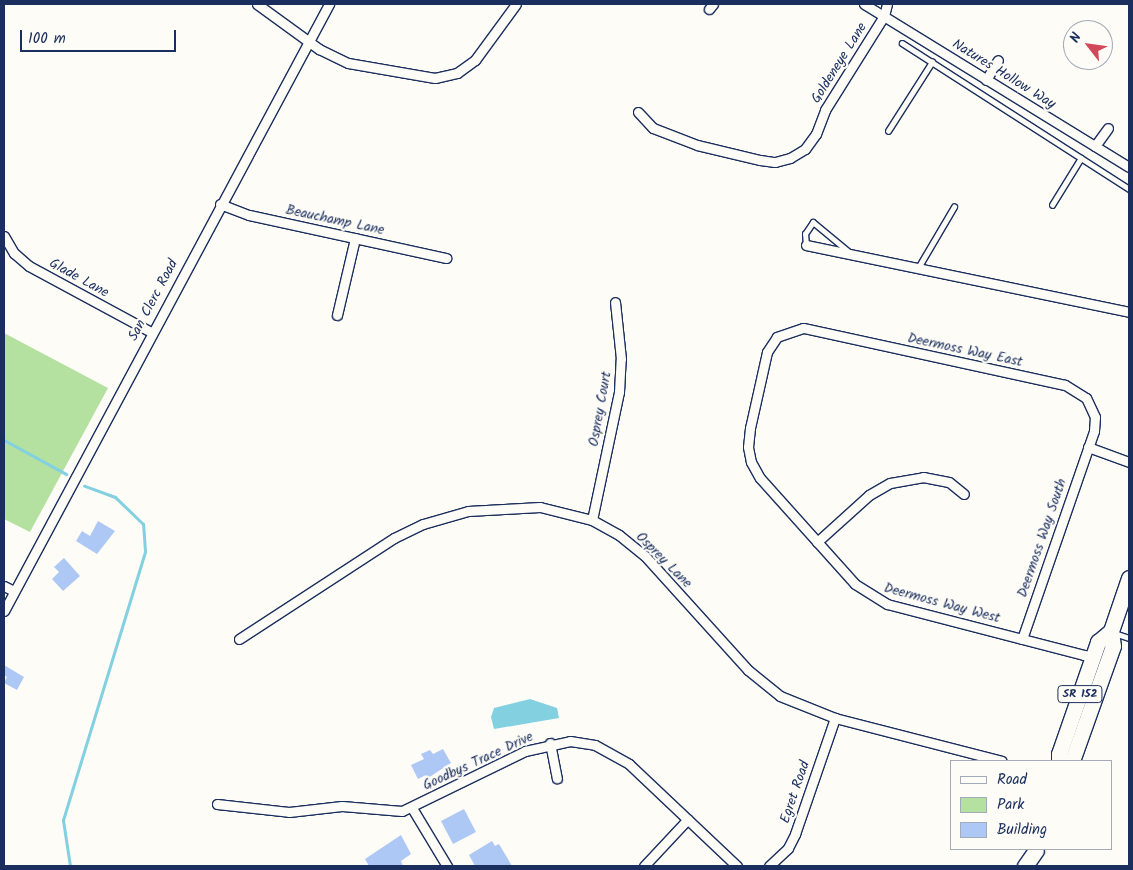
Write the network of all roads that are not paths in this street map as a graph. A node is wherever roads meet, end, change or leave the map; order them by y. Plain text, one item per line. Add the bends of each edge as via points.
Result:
1 (257, 4) edge
2 (328, 4) edge
3 (516, 4) edge
4 (864, 4) edge
5 (887, 4) edge
6 (884, 16) junction
7 (308, 40) junction
8 (902, 43) dead end
9 (998, 60) dead end
10 (932, 62) junction
11 (986, 80) junction
12 (638, 112) dead end
13 (1108, 128) dead end
14 (888, 131) dead end
15 (1095, 146) junction
16 (1081, 158) junction
17 (1129, 167) edge
18 (1129, 189) edge
19 (220, 204) junction
20 (1052, 205) dead end
21 (954, 206) dead end
22 (4, 236) edge
23 (355, 238) junction
24 (806, 245) joint
25 (852, 255) junction
26 (446, 258) dead end
27 (917, 269) junction
28 (615, 302) dead end
29 (1129, 312) edge
30 (337, 315) dead end
31 (151, 332) junction
32 (784, 333) joint
33 (1088, 447) junction
34 (1129, 462) edge
35 (964, 494) dead end
36 (592, 520) junction
37 (817, 542) junction
38 (1129, 578) edge
39 (4, 586) edge
40 (14, 591) junction
41 (4, 611) edge
42 (1110, 632) junction
43 (1129, 638) edge
44 (240, 639) dead end
45 (1022, 639) junction
46 (1093, 657) junction
47 (835, 718) junction
48 (550, 743) junction
49 (998, 760) edge
50 (1060, 760) edge
51 (1072, 760) edge
52 (556, 778) dead end
53 (217, 804) dead end
54 (412, 808) junction
55 (688, 819) junction
56 (1035, 850) edge
57 (1036, 850) edge
58 (447, 866) edge
59 (644, 866) edge
60 (737, 866) edge
61 (769, 866) edge
62 (1025, 866) edge
63 (1034, 866) edge

1 - 7 street
2 - 7 street, San Clerc Road
3 - 7 street via 475,60 457,73 435,78 348,63
4 - 6 street, Natures Hollow Way
5 - 6 street, Goldeneye Lane
6 - 11 street, Natures Hollow Way
6 - 12 street, Goldeneye Lane via 825,110 816,134 805,149 790,158 775,162 760,160 697,145 653,128
7 - 19 street, San Clerc Road
8 - 10 lane
9 - 11 street
10 - 14 lane
10 - 16 lane
11 - 15 street, Natures Hollow Way
13 - 15 street
15 - 17 street, Natures Hollow Way
16 - 18 lane
16 - 20 lane
19 - 23 street, Beauchamp Lane via 249,215
19 - 31 street, San Clerc Road
21 - 27 lane
22 - 31 street, Glade Lane via 14,253 29,266
23 - 26 street, Beauchamp Lane
23 - 30 street
24 - 25 street
24 - 25 lane via 805,234 812,222
25 - 27 street
27 - 29 street
28 - 36 street, Osprey Court via 621,359 619,392
31 - 40 street, San Clerc Road
32 - 33 street, Deermoss Way East via 803,328 1065,385 1081,393 1093,410 1096,425
32 - 37 street, Deermoss Way West via 767,352 748,448 760,478
33 - 34 street
33 - 45 street, Deermoss Way South
35 - 37 street via 949,482 923,477 890,483 869,495
36 - 44 street, Osprey Lane via 540,507 507,507 468,511 431,521 394,538
36 - 47 street, Osprey Lane via 619,535 645,556 763,683 798,705
37 - 45 street, Deermoss Way West via 855,584 875,599
38 - 42 main road, SR 152 via 1122,606
39 - 40 street
40 - 41 street, San Clerc Road
42 - 43 lane
42 - 46 main road, SR 152 via 1098,642
42 - 51 main road, SR 152 via 1113,646
45 - 46 street, Deermoss Way West
46 - 50 main road, SR 152 via 1059,754
47 - 49 street, Osprey Lane
47 - 61 street, Egret Road via 795,834 788,848
48 - 52 street
48 - 54 street, Goodbys Trace Drive via 525,751
48 - 55 street, Goodbys Trace Drive via 570,741 612,752
53 - 54 street, Goodbys Trace Drive via 289,812 342,806 381,811
54 - 58 street
55 - 59 street
55 - 60 street, Goodbys Trace Drive
56 - 62 main road
57 - 63 main road

